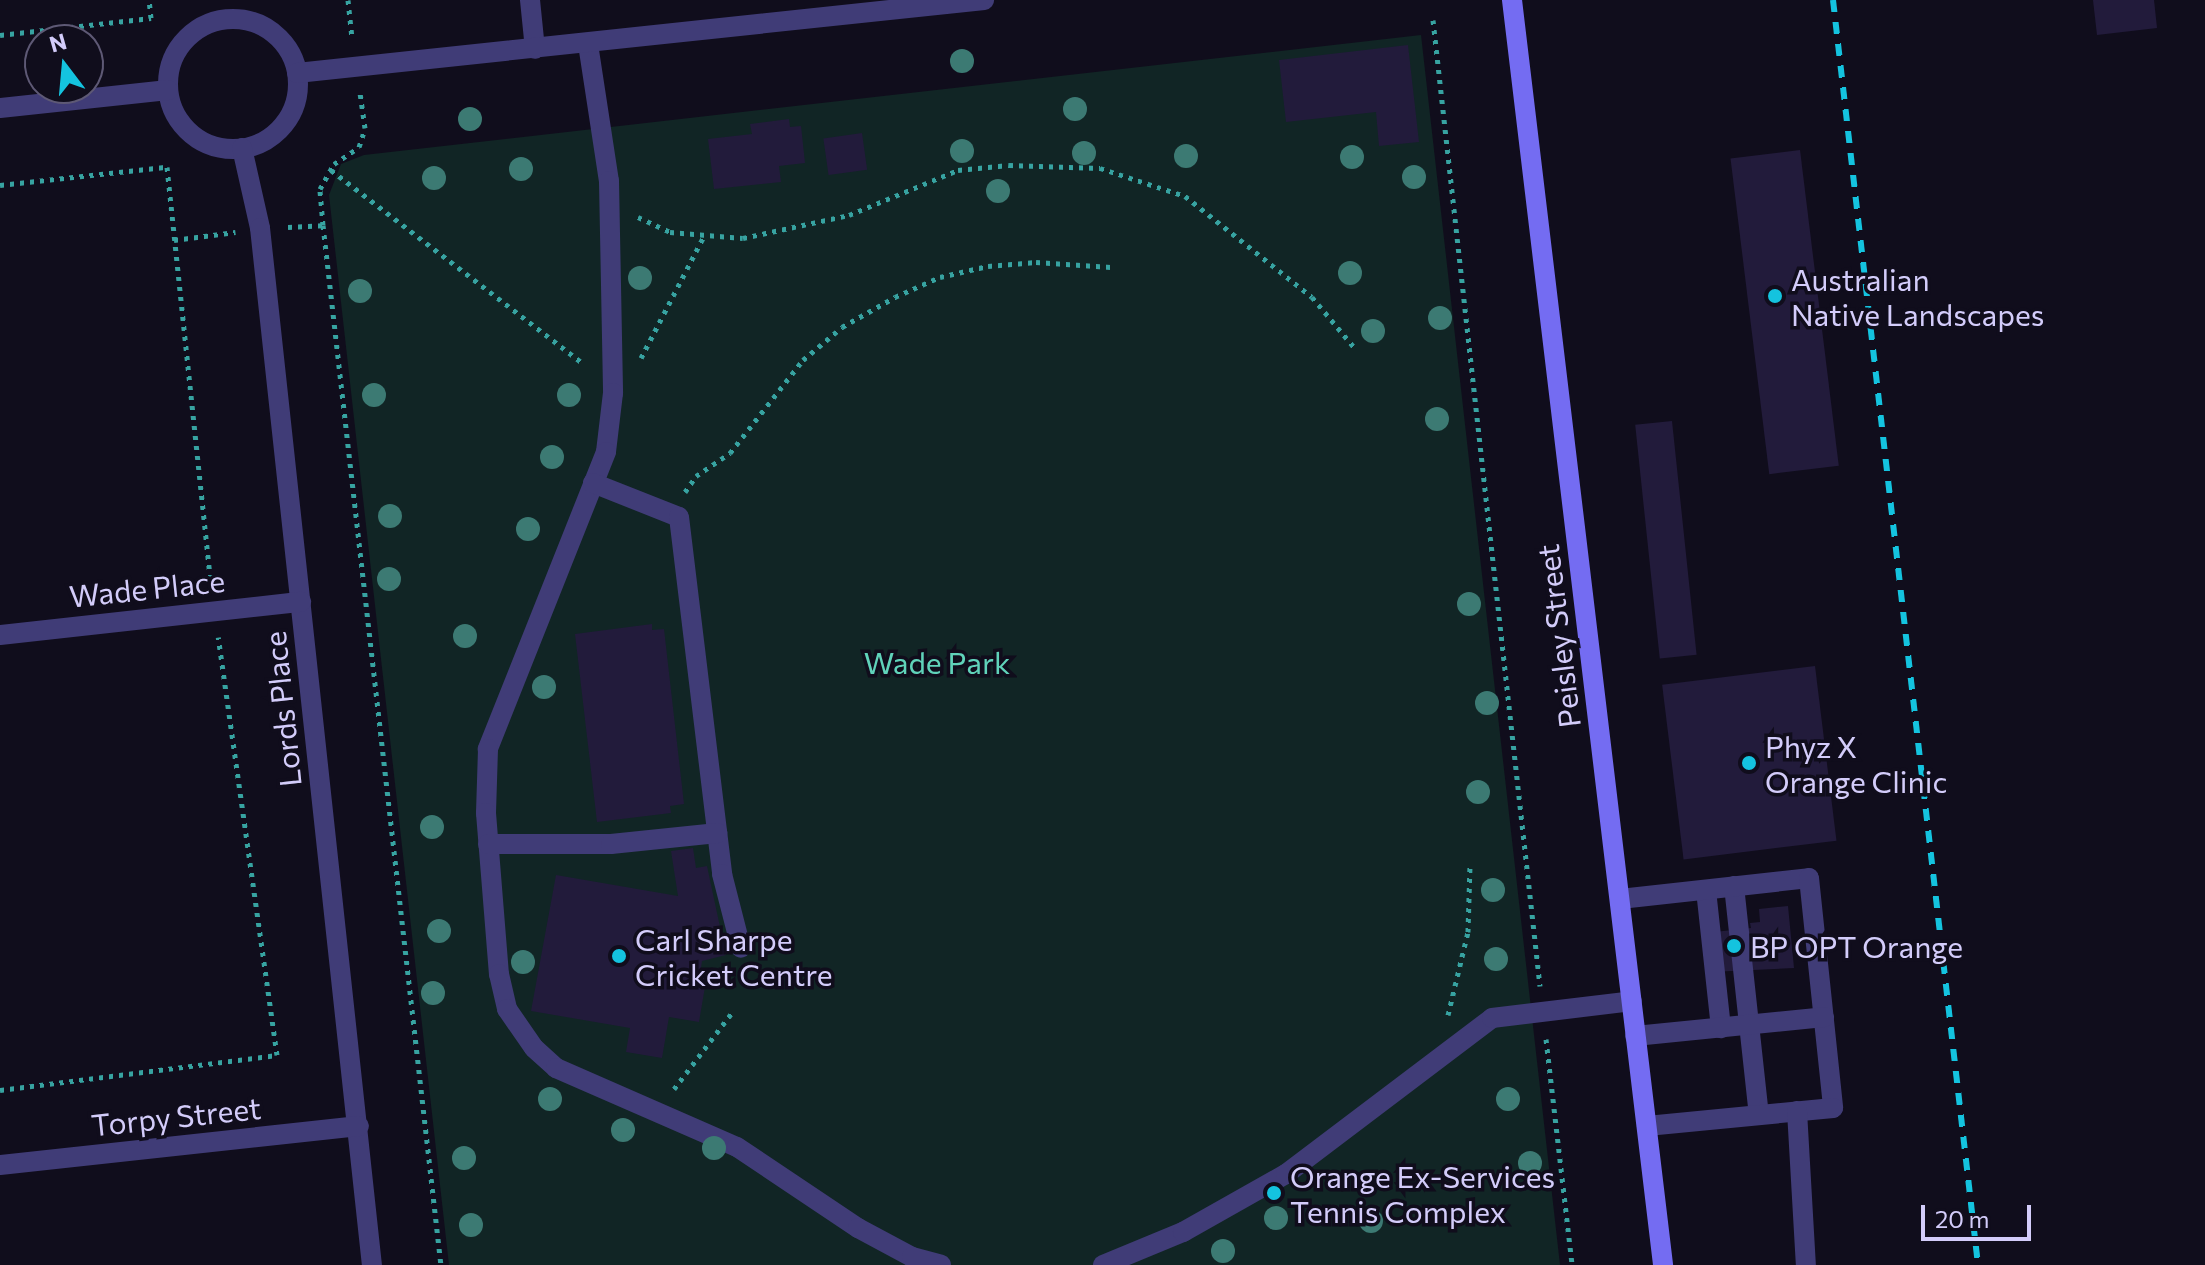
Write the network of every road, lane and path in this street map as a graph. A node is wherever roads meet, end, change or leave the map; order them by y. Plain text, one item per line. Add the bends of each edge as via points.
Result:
1 (149, 0) edge
2 (348, 0) edge
3 (530, 0) edge
4 (984, 0) edge
5 (1512, 0) edge
6 (222, 10) edge
7 (806, 10) edge
8 (1433, 20) dead end
9 (0, 35) edge
10 (588, 44) junction
11 (535, 49) junction
12 (356, 69) junction
13 (297, 73) junction
14 (168, 90) junction
15 (0, 108) edge
16 (242, 148) junction
17 (331, 170) junction
18 (0, 185) edge
19 (609, 188) junction
20 (323, 225) junction
21 (260, 228) junction
22 (703, 238) junction
23 (174, 240) junction
24 (1111, 267) dead end
25 (1354, 347) dead end
26 (613, 386) junction
27 (593, 483) junction
28 (679, 517) junction
29 (301, 602) junction
30 (214, 611) junction
31 (0, 635) edge
32 (717, 833) junction
33 (488, 844) junction
34 (1470, 866) dead end
35 (1734, 886) junction
36 (1706, 890) junction
37 (1620, 899) junction
38 (741, 948) dead end
39 (1632, 1001) junction
40 (1543, 1009) junction
41 (734, 1010) dead end
42 (1824, 1017) junction
43 (1749, 1025) junction
44 (1721, 1028) junction
45 (1635, 1036) junction
46 (1424, 1066) junction
47 (0, 1090) edge
48 (1797, 1111) junction
49 (657, 1112) junction
50 (1759, 1115) junction
51 (359, 1126) junction
52 (1647, 1126) junction
53 (0, 1165) edge
54 (372, 1265) edge
55 (441, 1265) edge
56 (941, 1265) edge
57 (1103, 1265) edge
58 (1572, 1265) edge
59 (1663, 1265) edge
60 (1806, 1265) edge

1 - 9 path via 151,18
2 - 12 path
3 - 11 street
4 - 7 street
5 - 37 main road, Peisley Street
6 - 13 street via 272,31
6 - 14 street via 182,44 168,73
7 - 10 street
8 - 40 path
10 - 11 street
10 - 19 street
11 - 12 street
12 - 13 street
12 - 17 path via 365,128 359,147
13 - 16 street via 294,106 285,122 274,134
14 - 15 street
14 - 16 street via 172,107 193,135 208,144
16 - 21 street, Lords Place
17 - 20 path via 320,189
17 - 26 path
18 - 23 path via 167,167
19 - 22 path via 636,216 670,232
19 - 26 street
20 - 21 path
20 - 55 path
21 - 23 path
21 - 29 street, Lords Place
22 - 25 path via 743,238 820,222 958,170 1009,165 1100,168 1185,196 1312,297
22 - 26 path via 650,348
23 - 30 path
24 - 28 path via 1036,262 964,272 895,297 842,327 768,399 730,453 689,483
26 - 27 street via 606,452
27 - 28 street
27 - 33 street via 488,749
28 - 32 street
29 - 30 street, Wade Place
29 - 51 street, Lords Place
30 - 31 street, Wade Place
30 - 47 path via 277,1055
32 - 33 street via 611,844
32 - 38 street
33 - 49 street via 499,974 516,1025 556,1068
34 - 46 path via 1468,932 1460,975
35 - 36 street
35 - 42 street via 1809,878
35 - 43 street
36 - 37 street
36 - 44 street
37 - 39 main road, Peisley Street
39 - 40 street
39 - 45 main road, Peisley Street
40 - 46 street via 1492,1018
40 - 58 path
41 - 49 path
42 - 43 street
42 - 48 street via 1833,1108
43 - 44 street
43 - 50 street
44 - 45 street
45 - 52 main road, Peisley Street
46 - 57 street via 1286,1174 1159,1244
48 - 50 street
48 - 60 street
49 - 56 street via 737,1147 858,1228 912,1257
50 - 52 street
51 - 53 street, Torpy Street
51 - 54 street, Lords Place
52 - 59 main road, Peisley Street

